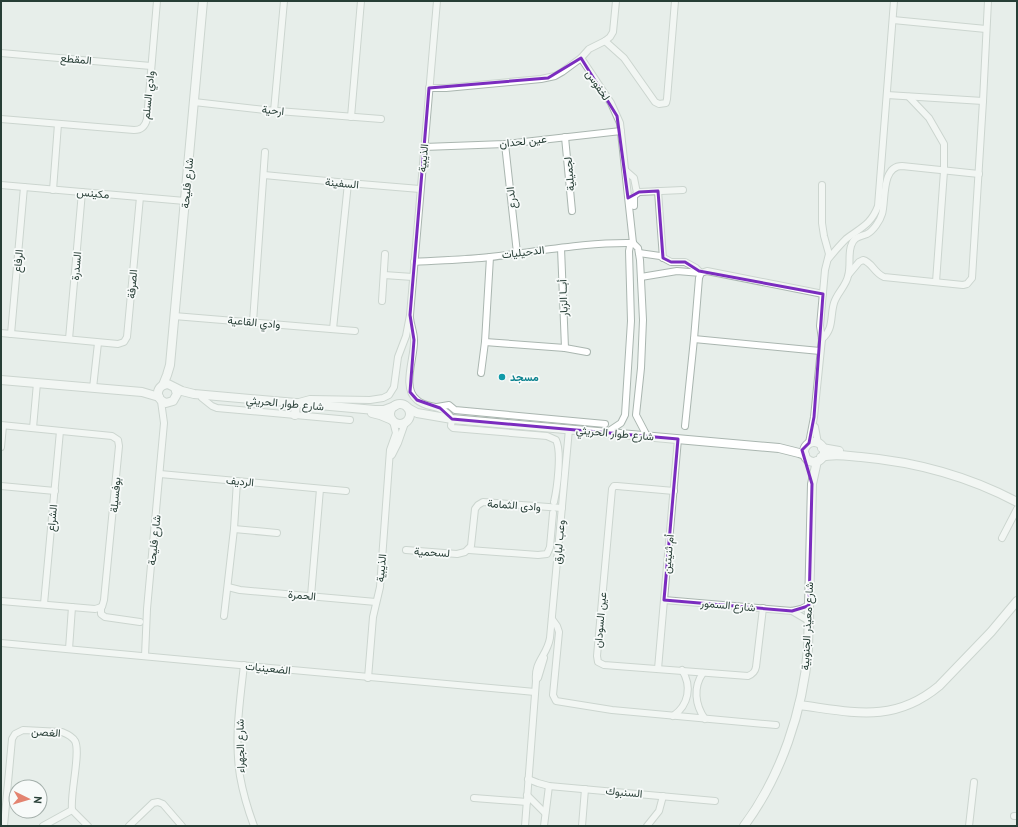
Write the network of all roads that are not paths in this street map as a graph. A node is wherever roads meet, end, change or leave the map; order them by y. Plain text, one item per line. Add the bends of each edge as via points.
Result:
1 (157, 1) edge
2 (203, 1) edge
3 (284, 1) edge
4 (362, 1) edge
5 (437, 1) edge
6 (616, 1) edge
7 (675, 1) edge
8 (894, 1) edge
9 (988, 1) edge
10 (892, 20) junction
11 (986, 28) junction
12 (605, 42) junction
13 (1, 53) edge
14 (581, 58) junction
15 (151, 66) junction
16 (429, 88) junction
17 (887, 95) junction
18 (909, 97) junction
19 (984, 101) junction
20 (194, 102) junction
21 (274, 111) junction
22 (351, 117) junction
23 (1, 119) edge
24 (381, 119) dead end
25 (58, 124) junction
26 (621, 131) junction
27 (565, 137) junction
28 (505, 144) junction
29 (424, 147) junction
30 (265, 152) dead end
31 (626, 171) junction
32 (944, 171) junction
33 (979, 174) junction
34 (264, 175) junction
35 (348, 184) junction
36 (1, 185) edge
37 (822, 185) dead end
38 (24, 187) junction
39 (420, 189) junction
40 (53, 190) junction
41 (683, 190) dead end
42 (658, 191) junction
43 (82, 192) junction
44 (633, 196) junction
45 (140, 198) junction
46 (185, 202) junction
47 (634, 206) dead end
48 (572, 211) dead end
49 (633, 243) junction
50 (561, 248) junction
51 (517, 253) junction
52 (639, 253) junction
53 (385, 254) dead end
54 (490, 257) junction
55 (663, 258) junction
56 (829, 258) junction
57 (414, 262) junction
58 (701, 273) junction
59 (848, 274) junction
60 (384, 275) junction
61 (413, 277) junction
62 (641, 277) junction
63 (936, 282) junction
64 (823, 294) junction
65 (382, 300) dead end
66 (410, 315) junction
67 (174, 316) junction
68 (253, 322) junction
69 (333, 329) junction
70 (355, 330) dead end
71 (1, 333) edge
72 (11, 334) junction
73 (406, 336) junction
74 (414, 337) junction
75 (69, 339) junction
76 (694, 339) junction
77 (822, 339) junction
78 (98, 342) junction
79 (485, 342) junction
80 (565, 348) junction
81 (820, 351) junction
82 (587, 352) dead end
83 (170, 365) junction
84 (481, 373) dead end
85 (1, 380) edge
86 (37, 383) junction
87 (162, 386) junction
88 (174, 387) junction
89 (93, 388) junction
90 (142, 392) junction
91 (160, 399) junction
92 (173, 401) junction
93 (396, 406) junction
94 (437, 407) junction
95 (408, 408) junction
96 (296, 409) junction
97 (814, 417) junction
98 (452, 419) junction
99 (350, 420) dead end
100 (393, 421) junction
101 (474, 421) junction
102 (406, 422) junction
103 (164, 423) junction
104 (497, 423) junction
105 (605, 424) dead end
106 (2, 425) edge
107 (685, 426) dead end
108 (34, 428) junction
109 (569, 429) junction
110 (473, 430) junction
111 (60, 431) junction
112 (496, 432) junction
113 (606, 433) junction
114 (647, 436) junction
115 (678, 439) junction
116 (808, 444) junction
117 (820, 445) junction
118 (1, 447) edge
119 (779, 448) junction
120 (806, 457) junction
121 (390, 458) junction
122 (819, 459) junction
123 (160, 474) junction
124 (237, 481) junction
125 (812, 484) junction
126 (1, 486) edge
127 (320, 489) junction
128 (55, 491) junction
129 (346, 491) dead end
130 (674, 491) junction
131 (1017, 497) edge
132 (554, 502) dead end
133 (1017, 502) edge
134 (562, 508) junction
135 (1017, 509) edge
136 (553, 514) dead end
137 (234, 529) junction
138 (277, 533) dead end
139 (1002, 538) dead end
140 (406, 550) dead end
141 (469, 550) junction
142 (228, 587) junction
143 (311, 596) junction
144 (664, 600) junction
145 (1, 601) edge
146 (1017, 601) edge
147 (376, 602) junction
148 (44, 604) junction
149 (809, 605) junction
150 (72, 607) junction
151 (100, 607) junction
152 (763, 608) junction
153 (792, 611) junction
154 (224, 616) dead end
155 (552, 619) junction
156 (809, 621) junction
157 (140, 622) dead end
158 (1, 643) edge
159 (69, 649) junction
160 (145, 656) junction
161 (244, 665) junction
162 (658, 669) junction
163 (682, 670) junction
164 (703, 673) junction
165 (368, 678) junction
166 (535, 692) junction
167 (688, 692) junction
168 (696, 693) junction
169 (799, 705) junction
170 (673, 716) junction
171 (706, 719) junction
172 (776, 725) dead end
173 (528, 779) junction
174 (974, 782) dead end
175 (549, 786) junction
176 (585, 789) junction
177 (663, 796) junction
178 (474, 798) dead end
179 (527, 799) junction
180 (715, 801) dead end
181 (72, 810) junction
182 (545, 813) junction
183 (4, 826) edge
184 (42, 826) edge
185 (88, 826) edge
186 (129, 826) edge
187 (182, 826) edge
188 (254, 826) edge
189 (524, 826) edge
190 (544, 826) edge
191 (582, 826) edge
192 (647, 826) edge
193 (744, 826) edge
194 (969, 826) edge

1 - 15 street, وادي السلم
2 - 20 street, شارع فليحة
3 - 21 street
4 - 22 street
5 - 16 street, الذيبية
6 - 12 street via 613,32
7 - 12 street via 666,103 655,102 624,58
8 - 10 street
9 - 11 street
10 - 11 street
10 - 17 street
11 - 19 street
12 - 14 street via 589,49
13 - 15 street, المقطع
14 - 16 street, لخفوس via 562,72 548,78
14 - 26 street, لخفوس via 614,110
15 - 25 street, وادي السلم via 147,119 143,128 134,130
16 - 29 street, الذيبية
17 - 18 street
17 - 56 street via 879,202 876,211 867,224 844,240
18 - 19 street
18 - 32 street via 929,118 944,144
19 - 33 street
20 - 21 street, ارحية
20 - 46 street, شارع فليحة
21 - 22 street, ارحية
22 - 24 street, ارحية
23 - 25 street, وادي السلم
25 - 40 street
26 - 27 street, عين لحدان
26 - 31 street, لخفوس
27 - 28 street, عين لحدان
27 - 48 street, لجميلية
28 - 29 street, عين لحدان
28 - 51 street, الدرع
29 - 39 street, الذيبية
30 - 34 street
31 - 44 street, لخفوس
31 - 44 street via 634,178
32 - 33 street
32 - 59 street via 902,166 891,171 886,181 883,210 870,232 856,237 852,245
32 - 63 street
33 - 63 street via 972,278 964,285
34 - 35 street, السفينة
34 - 68 street
35 - 39 street, السفينة
35 - 69 street
36 - 38 street, مكينس
37 - 56 street via 822,223
38 - 40 street, مكينس
38 - 72 street, الرفاع
39 - 57 street, الذيبية
40 - 43 street, مكينس
41 - 42 street
42 - 44 street
42 - 55 street
43 - 45 street, مكينس
43 - 75 street, السدرة
44 - 47 street
44 - 49 street, لخفوس
45 - 46 street, مكينس
45 - 78 street, الصرفة via 127,337 122,344
46 - 67 street, شارع فليحة
49 - 50 street, الدحيليات
49 - 52 street, لخفوس
49 - 113 street, لخفوس via 629,251 631,321 625,415 621,423
50 - 51 street, الدحيليات
50 - 80 street, أبــا الزبار
51 - 54 street, الدحيليات
52 - 55 street
52 - 62 street, لخفوس
53 - 60 street
54 - 57 street, الدحيليات
54 - 79 street
55 - 58 street via 671,262 689,263
56 - 64 street
57 - 61 street, الذيبية
58 - 62 street via 678,271
58 - 64 street via 707,271
58 - 76 street
59 - 63 street via 859,262 865,260 884,277
59 - 77 street via 834,302 829,332
60 - 61 street
60 - 65 street
61 - 66 street, الذيبية
62 - 114 street, لخفوس via 643,342 636,412 638,422
64 - 77 street via 820,326
66 - 73 street, الذيبية
66 - 74 street, الذيبية
67 - 68 street, وادي القاعية
67 - 83 street, شارع فليحة
68 - 69 street, وادي القاعية
69 - 70 street, وادي القاعية
71 - 72 street, الصرفة
72 - 75 street, الصرفة
73 - 74 street
73 - 96 street, الذيبية via 398,357 394,386 389,395 370,400 306,400
74 - 94 street, الذيبية via 410,392 420,402
75 - 78 street, الصرفة
76 - 81 street
76 - 107 street
77 - 81 street
78 - 89 street
79 - 80 street
79 - 84 street
80 - 82 street
81 - 97 street
83 - 87 street, شارع فليحة
83 - 88 street, شارع فليحة
85 - 86 street
86 - 89 street
86 - 108 street
87 - 88 street via 168,384
87 - 90 street
87 - 91 street via 158,392
88 - 92 street via 177,394
88 - 96 street, شارع طوار الحريثي via 186,393
89 - 90 street
90 - 91 street
91 - 92 street via 166,403
91 - 103 street, شارع فليحة
92 - 96 street, شارع طوار الحريثي via 202,398
92 - 103 street, شارع فليحة
93 - 95 street via 404,405
93 - 96 street, شارع طوار الحريثي via 375,410
93 - 100 street via 391,412
94 - 98 street, الذيبية
94 - 105 street via 449,405 456,410
95 - 98 street, شارع طوار الحريثي via 417,413
95 - 102 street via 410,414
96 - 99 street
96 - 100 street, شارع طوار الحريثي via 376,414
97 - 116 street
97 - 117 street
98 - 101 street, شارع طوار الحريثي
98 - 102 street, شارع طوار الحريثي via 417,418
98 - 110 street, الذيبية via 453,428
100 - 102 street via 397,424
100 - 121 street, الذيبية via 396,433
101 - 104 street, شارع طوار الحريثي
101 - 110 street
102 - 121 street, الذيبية
103 - 123 street, شارع فليحة
104 - 109 street, شارع طوار الحريثي
104 - 112 street
106 - 108 street, بوفسيلة
106 - 118 street
108 - 111 street, بوفسيلة
109 - 113 street, شارع طوار الحريثي
109 - 134 street, وعب لبارق
110 - 112 street
111 - 128 street, الشراع
111 - 151 street, بوفسيلة via 112,436 119,443 104,600
112 - 132 street via 547,436 556,440 558,474
113 - 114 street, شارع طوار الحريثي
114 - 115 street, شارع طوار الحريثي
115 - 119 street, شارع طوار الحريثي
115 - 130 street, أم ثنيتين
116 - 117 street via 814,442
116 - 119 street, شارع طوار الحريثي
116 - 120 street via 804,450
117 - 122 street via 823,452
117 - 131 street via 836,451 890,456 930,464 975,478
119 - 120 street, شارع طوار الحريثي via 799,452
120 - 122 street via 810,461
120 - 125 street, شارع معيذر الجنوبية
121 - 147 street, الذيبية via 380,587
122 - 125 street, شارع معيذر الجنوبية
122 - 133 street via 833,455 891,460 924,467 974,482
123 - 124 street, الرديف
123 - 160 street, شارع فليحة
124 - 127 street, الرديف
124 - 137 street
125 - 149 street, شارع معيذر الجنوبية
126 - 128 street
127 - 129 street, الرديف
127 - 143 street
128 - 148 street, الشراع
130 - 144 street, أم ثنيتين
130 - 162 street, عين السودان via 617,486 612,489 597,660 600,664
134 - 141 street, وادى الثمامة via 483,502 475,508
134 - 155 street, وعب لبارق
135 - 139 street
136 - 141 street via 550,547 546,554
137 - 138 street
137 - 142 street
140 - 141 street, لسحمية via 457,554
142 - 143 street, الحمرة
142 - 154 street
143 - 147 street, الحمرة
144 - 152 street, شارع السمور
144 - 162 street, أم ثنيتين
145 - 148 street
146 - 169 street via 939,686 913,704 873,713
147 - 165 street, الذيبية
148 - 150 street
149 - 153 street, شارع السمور
149 - 156 street, شارع معيذر الجنوبية
150 - 151 street
150 - 159 street
151 - 157 street via 101,614 105,617
152 - 153 street, شارع السمور
152 - 164 street, عين السودان via 756,667 752,675
153 - 156 street, شارع السمور
155 - 166 street, وعب لبارق via 550,642 536,681
155 - 170 street via 559,632 553,695 556,701
156 - 169 street, شارع معيذر الجنوبية via 807,661
158 - 159 street, الضعينيات
159 - 160 street, الضعينيات
160 - 161 street, الضعينيات
161 - 165 street, الضعينيات
161 - 188 street, شارع الجهراء via 238,754 244,796
162 - 163 street, عين السودان
163 - 164 street, عين السودان
163 - 167 street
164 - 168 street via 697,684
165 - 166 street, الضعينيات
166 - 173 street, وعب لبارق
167 - 168 street
167 - 170 street via 682,708
168 - 171 street via 699,707
169 - 193 street, شارع معيذر الجنوبية via 786,748 773,777
170 - 171 street
171 - 172 street
173 - 175 street, السنبوك
173 - 179 street, وعب لبارق
174 - 194 street
175 - 176 street, السنبوك
175 - 182 street
176 - 177 street, السنبوك
176 - 191 street
177 - 180 street, السنبوك
177 - 192 street via 659,810
178 - 179 street
179 - 182 street
179 - 189 street, وعب لبارق
181 - 183 street, الغصن via 77,750 74,740 62,732 23,730 12,739
181 - 184 street
181 - 185 street
182 - 190 street
186 - 187 street via 153,803 158,802 163,804

